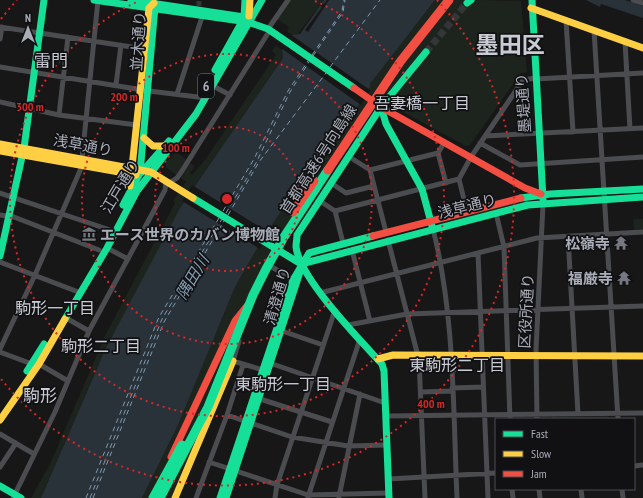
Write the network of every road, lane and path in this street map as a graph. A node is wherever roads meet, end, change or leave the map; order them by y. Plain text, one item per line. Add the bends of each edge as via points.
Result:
1 (44, 0) edge
2 (97, 0) edge
3 (131, 0) edge
4 (255, 0) edge
5 (262, 0) edge
6 (288, 0) edge
7 (441, 0) edge
8 (449, 0) edge
9 (633, 0) edge
10 (530, 2) edge
11 (248, 3) edge
12 (643, 3) edge
13 (153, 7) junction
14 (202, 17) junction
15 (244, 20) junction
16 (566, 20) junction
17 (1, 27) edge
18 (269, 29) junction
19 (594, 30) junction
20 (40, 33) junction
21 (68, 37) junction
22 (0, 39) edge
23 (94, 41) junction
24 (624, 42) junction
25 (121, 45) junction
26 (643, 48) edge
27 (145, 49) junction
28 (426, 52) tunnel mouth
29 (0, 66) edge
30 (34, 73) junction
31 (643, 73) edge
32 (627, 74) junction
33 (597, 76) junction
34 (570, 77) junction
35 (63, 78) junction
36 (536, 78) junction
37 (90, 81) junction
38 (116, 85) junction
39 (213, 86) junction
40 (145, 90) junction
41 (177, 94) junction
42 (230, 95) junction
43 (203, 97) junction
44 (0, 102) edge
45 (381, 107) junction
46 (29, 109) junction
47 (59, 115) junction
48 (86, 118) junction
49 (138, 125) junction
50 (643, 128) edge
51 (630, 129) junction
52 (600, 130) junction
53 (573, 132) junction
54 (539, 134) junction
55 (485, 136) junction
56 (141, 142) junction
57 (444, 143) junction
58 (480, 143) junction
59 (0, 144) edge
60 (165, 146) junction
61 (0, 151) edge
62 (24, 152) junction
63 (438, 153) junction
64 (348, 156) junction
65 (471, 157) junction
66 (643, 157) edge
67 (602, 160) junction
68 (407, 161) junction
69 (82, 163) junction
70 (541, 164) junction
71 (370, 170) junction
72 (148, 175) junction
73 (459, 180) junction
74 (331, 183) junction
75 (446, 183) junction
76 (374, 186) junction
77 (422, 189) junction
78 (643, 189) edge
79 (133, 191) junction
80 (0, 193) edge
81 (604, 196) junction
82 (13, 197) junction
83 (643, 198) edge
84 (543, 199) junction
85 (378, 200) junction
86 (320, 201) junction
87 (335, 211) junction
88 (467, 212) junction
89 (496, 213) junction
90 (62, 214) junction
91 (4, 216) edge
92 (432, 225) junction
93 (110, 230) junction
94 (643, 232) edge
95 (54, 233) junction
96 (606, 234) junction
97 (387, 236) junction
98 (568, 236) junction
99 (541, 237) junction
100 (343, 243) junction
101 (504, 247) junction
102 (103, 249) junction
103 (279, 250) junction
104 (352, 250) junction
105 (478, 253) junction
106 (0, 256) edge
107 (128, 259) junction
108 (0, 262) edge
109 (441, 262) junction
110 (302, 264) junction
111 (272, 267) junction
112 (396, 274) junction
113 (35, 275) junction
114 (293, 280) junction
115 (360, 283) junction
116 (79, 291) junction
117 (320, 293) junction
118 (257, 294) junction
119 (611, 306) junction
120 (643, 306) edge
121 (572, 308) junction
122 (537, 309) junction
123 (335, 310) junction
124 (506, 310) junction
125 (480, 311) junction
126 (446, 312) junction
127 (408, 314) junction
128 (66, 318) junction
129 (370, 321) junction
130 (348, 325) junction
131 (89, 331) junction
132 (282, 331) junction
133 (360, 339) junction
134 (323, 345) junction
135 (0, 349) edge
136 (0, 352) edge
137 (418, 355) junction
138 (451, 355) junction
139 (481, 356) junction
140 (508, 356) junction
141 (535, 356) junction
142 (575, 356) junction
143 (614, 356) junction
144 (643, 356) edge
145 (378, 359) junction
146 (233, 361) junction
147 (36, 364) junction
148 (243, 364) junction
149 (267, 367) junction
150 (312, 378) junction
151 (68, 381) junction
152 (483, 387) junction
153 (344, 388) junction
154 (452, 389) junction
155 (421, 392) junction
156 (360, 394) junction
157 (260, 398) junction
158 (385, 402) junction
159 (0, 410) edge
160 (301, 412) junction
161 (643, 413) edge
162 (578, 414) junction
163 (227, 415) junction
164 (386, 416) junction
165 (422, 416) junction
166 (453, 416) junction
167 (484, 416) junction
168 (617, 416) edge
169 (510, 417) edge
170 (537, 417) edge
171 (0, 420) edge
172 (249, 422) junction
173 (332, 422) junction
174 (0, 434) edge
175 (292, 437) junction
176 (325, 442) junction
177 (16, 443) junction
178 (387, 445) junction
179 (348, 446) junction
180 (34, 454) junction
181 (209, 462) junction
182 (0, 467) edge
183 (232, 471) junction
184 (487, 473) junction
185 (495, 473) edge
186 (456, 475) junction
187 (424, 477) junction
188 (388, 479) junction
189 (277, 485) junction
190 (0, 486) edge
191 (389, 495) edge
192 (308, 496) edge
193 (339, 496) edge
194 (16, 497) edge
195 (152, 498) edge
196 (160, 498) edge
197 (175, 498) edge
198 (196, 498) edge
199 (220, 498) edge
200 (226, 498) edge
201 (275, 498) edge
202 (425, 498) edge
203 (457, 498) edge
204 (488, 498) edge

1 - 20 main road
2 - 13 main road
2 - 23 street
3 - 13 main road
4 - 11 main road, 江戸通り / 6
5 - 15 main road, 江戸通り / 6
6 - 18 street
7 - 195 main road, 首都高速6号向島線, bridge via 372,92 264,260 248,292 203,404
8 - 196 main road, 首都高速6号向島線, bridge via 376,96 284,237 253,295 208,407
9 - 12 street
10 - 16 main road
10 - 36 main road, 墨堤通り
11 - 15 main road, 江戸通り / 6
13 - 14 main road
13 - 15 main road
13 - 27 main road, 並木通り
13 - 40 main road, 並木通り
14 - 15 main road
14 - 41 street
15 - 18 main road, 浅草通り
15 - 39 main road, 江戸通り / 6
15 - 43 main road, 江戸通り / 6
16 - 19 main road
16 - 34 street
17 - 20 street
17 - 22 street
18 - 42 street
18 - 45 main road, 浅草通り
19 - 24 main road
19 - 33 street
20 - 21 street
20 - 30 main road
21 - 23 street
21 - 35 street
23 - 25 street
23 - 37 street
24 - 26 main road
24 - 32 street
25 - 27 street
25 - 38 street
27 - 40 main road, 並木通り
28 - 45 main road
29 - 30 street
30 - 35 street
30 - 46 main road
31 - 32 street
32 - 33 street
32 - 51 street
33 - 34 street
33 - 52 street
34 - 36 street
34 - 53 street
35 - 37 street
35 - 47 street
36 - 54 main road, 墨堤通り
36 - 55 street via 523,80
37 - 38 street
37 - 48 street
38 - 40 street
39 - 42 street
39 - 43 main road, 江戸通り / 6
40 - 41 street
40 - 49 main road, 並木通り
40 - 56 main road, 並木通り
41 - 43 street
42 - 72 street via 179,176
43 - 60 main road, 江戸通り / 6
43 - 72 main road, 江戸通り / 6 via 187,128
44 - 46 street
45 - 57 main road, 浅草通り
45 - 64 main road
45 - 68 main road via 386,124
46 - 47 street
46 - 62 main road
47 - 48 street
48 - 49 street
48 - 69 street
49 - 56 main road, 並木通り
50 - 51 street
51 - 52 street
52 - 53 street
52 - 67 street
53 - 54 street
54 - 55 street
54 - 70 main road, 墨堤通り
55 - 58 street
56 - 60 main road via 155,147
56 - 72 main road, 並木通り
57 - 63 street
57 - 65 main road, 浅草通り
58 - 65 street
58 - 70 street via 520,165
59 - 62 main road, 浅草通り
60 - 72 main road, 江戸通り / 6
61 - 62 main road, 浅草通り
62 - 69 main road, 浅草通り
62 - 82 main road
63 - 68 street
63 - 75 street
64 - 71 street
64 - 74 main road
65 - 73 street
65 - 84 main road, 浅草通り
66 - 67 street
67 - 70 street
67 - 81 street
68 - 71 street
68 - 77 main road
69 - 72 main road, 浅草通り
69 - 90 street
70 - 84 main road, 墨堤通り
71 - 76 street
72 - 79 main road, 並木通り
72 - 103 main road, 浅草通り via 179,189
72 - 107 street via 165,190
73 - 75 street
73 - 88 street
74 - 76 street via 346,193
74 - 86 main road
75 - 77 street
76 - 85 street
77 - 85 street
77 - 92 main road
78 - 81 main road, 浅草通り
79 - 93 main road, 江戸通り
79 - 102 main road, 江戸通り
80 - 82 street
81 - 83 main road, 浅草通り
81 - 84 main road, 浅草通り
81 - 96 street
82 - 90 street
82 - 91 main road
84 - 88 main road, 浅草通り via 519,198
84 - 89 main road, 浅草通り
84 - 99 street, 区役所通り
85 - 87 street
85 - 97 street
86 - 87 street
86 - 110 main road via 296,239 296,250
87 - 100 street
88 - 92 main road, 浅草通り
89 - 92 main road, 浅草通り
89 - 101 street
90 - 93 street
90 - 95 street
91 - 95 street
91 - 106 main road
92 - 97 main road, 浅草通り
92 - 109 street
93 - 102 main road, 江戸通り
94 - 96 street
95 - 102 street
95 - 113 street
96 - 98 street
96 - 119 street
97 - 100 main road, 浅草通り
97 - 104 main road, 浅草通り
97 - 112 street
98 - 99 street
98 - 121 street
99 - 101 street
99 - 122 street, 区役所通り
100 - 110 main road, 浅草通り via 312,251
101 - 105 street
101 - 124 street
102 - 107 street
102 - 116 main road, 江戸通り
103 - 110 main road, 浅草通り
103 - 111 street
104 - 110 main road, 浅草通り
104 - 115 street
105 - 109 street
105 - 125 street
107 - 131 street
108 - 113 street
109 - 112 street
109 - 126 street
110 - 114 main road, 清澄通り
110 - 117 main road
110 - 132 main road, 清澄通り
111 - 114 street
111 - 118 street
112 - 115 street
112 - 127 street
113 - 116 street
113 - 135 street
114 - 149 main road, 清澄通り
115 - 117 street
115 - 129 street
116 - 128 main road, 江戸通り
116 - 147 main road, 江戸通り
117 - 123 main road
118 - 146 street
118 - 195 main road, bridge via 235,321
119 - 120 street
119 - 121 street
119 - 143 street
121 - 122 street
121 - 142 street
122 - 124 street
122 - 141 street, 区役所通り
123 - 130 main road
123 - 134 street
124 - 125 street
124 - 140 street
125 - 126 street
125 - 139 street
126 - 127 street
126 - 138 street
127 - 129 street
127 - 137 street
128 - 131 street
128 - 147 main road, 江戸通り
129 - 130 street
130 - 133 main road
131 - 151 street
132 - 134 street
132 - 149 main road, 清澄通り
133 - 145 main road
133 - 153 street
134 - 150 street
136 - 147 street
137 - 138 main road
137 - 145 main road via 393,355
137 - 155 street
138 - 139 main road
138 - 154 street
139 - 140 main road
139 - 152 street
140 - 141 main road
140 - 169 street
141 - 142 main road
141 - 170 street, 区役所通り
142 - 143 main road
142 - 162 street
143 - 144 main road
143 - 168 street
145 - 158 main road via 384,371
146 - 148 street
146 - 197 main road
147 - 151 street
147 - 159 main road, 江戸通り
147 - 171 main road, 江戸通り
148 - 149 street
148 - 163 street
149 - 150 street
149 - 157 main road, 清澄通り
149 - 172 main road, 清澄通り
150 - 153 street
150 - 160 street
151 - 180 street
152 - 154 street
152 - 167 street
153 - 156 street
153 - 173 street
154 - 155 street
154 - 166 street
155 - 165 street
156 - 158 street
156 - 179 street
157 - 160 street
157 - 172 main road, 清澄通り
158 - 164 main road
160 - 173 street
160 - 175 street
161 - 168 street
162 - 168 street
162 - 170 street
163 - 172 street
163 - 181 street
164 - 165 street
164 - 178 main road
165 - 166 street
165 - 187 street
166 - 167 street
166 - 186 street
167 - 169 street
167 - 184 street
169 - 170 street
172 - 175 street
172 - 183 main road, 清澄通り
173 - 176 street
174 - 177 street
175 - 176 street
175 - 189 street
176 - 179 street
176 - 192 street
177 - 180 street
177 - 182 street
178 - 179 street
178 - 188 main road
179 - 193 street
180 - 194 street
181 - 183 street
181 - 198 street
183 - 189 street
183 - 199 main road, 清澄通り
183 - 200 main road, 清澄通り
184 - 185 street
184 - 186 street
184 - 204 street
186 - 187 street
186 - 203 street
187 - 188 street
187 - 202 street
188 - 191 main road
189 - 192 street
189 - 201 street
190 - 194 main road
191 - 193 street
192 - 193 street

